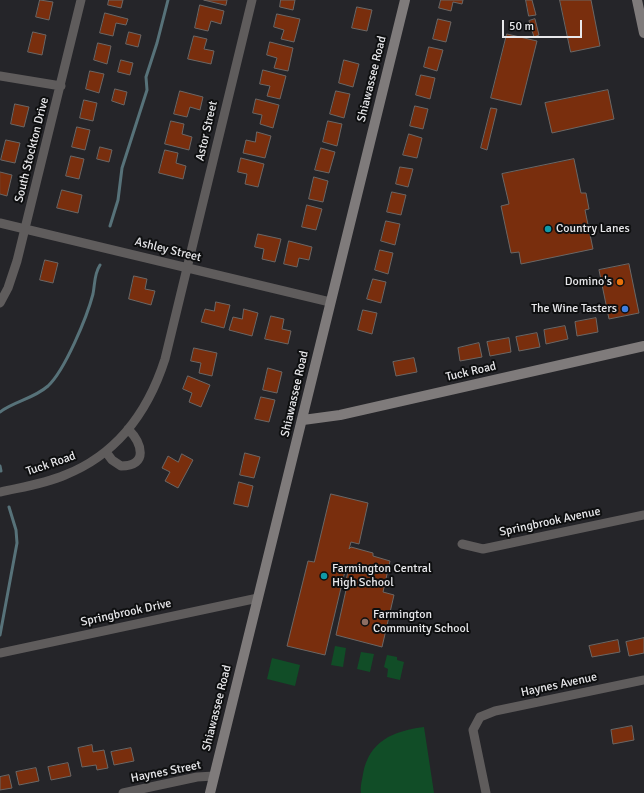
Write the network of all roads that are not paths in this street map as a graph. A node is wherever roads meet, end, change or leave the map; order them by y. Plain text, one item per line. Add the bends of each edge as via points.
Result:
1 (81, 0) edge
2 (252, 0) edge
3 (405, 0) edge
4 (637, 0) edge
5 (644, 33) edge
6 (0, 76) edge
7 (61, 86) junction
8 (0, 223) edge
9 (25, 227) junction
10 (187, 268) junction
11 (330, 302) junction
12 (0, 303) edge
13 (644, 346) edge
14 (303, 420) junction
15 (128, 429) junction
16 (106, 452) junction
17 (0, 492) edge
18 (644, 515) edge
19 (462, 544) dead end
20 (258, 598) junction
21 (0, 653) edge
22 (644, 680) edge
23 (214, 776) junction
24 (123, 793) edge
25 (210, 793) edge
26 (486, 793) edge

1 - 7 street, South Stockton Drive
2 - 10 street, Astor Street
3 - 11 street, Shiawassee Road
4 - 5 street
6 - 7 street
7 - 9 street, South Stockton Drive
8 - 9 street, Ashley Street
9 - 10 street, Ashley Street
9 - 12 street, South Stockton Drive via 13,276
10 - 11 street, Ashley Street
10 - 15 street, Tuck Road via 152,395
11 - 14 street, Shiawassee Road
13 - 14 street, Tuck Road via 340,415
14 - 20 street, Shiawassee Road
15 - 16 street, Tuck Road
15 - 16 street via 140,446 138,460 133,464 121,466
16 - 17 street, Tuck Road via 65,475
18 - 19 street, Springbrook Avenue via 482,549
20 - 21 street, Springbrook Drive
20 - 23 street, Shiawassee Road
22 - 26 street, Haynes Avenue via 495,711 480,717 473,730
23 - 24 street, Haynes Street via 197,777
23 - 25 street, Shiawassee Road

